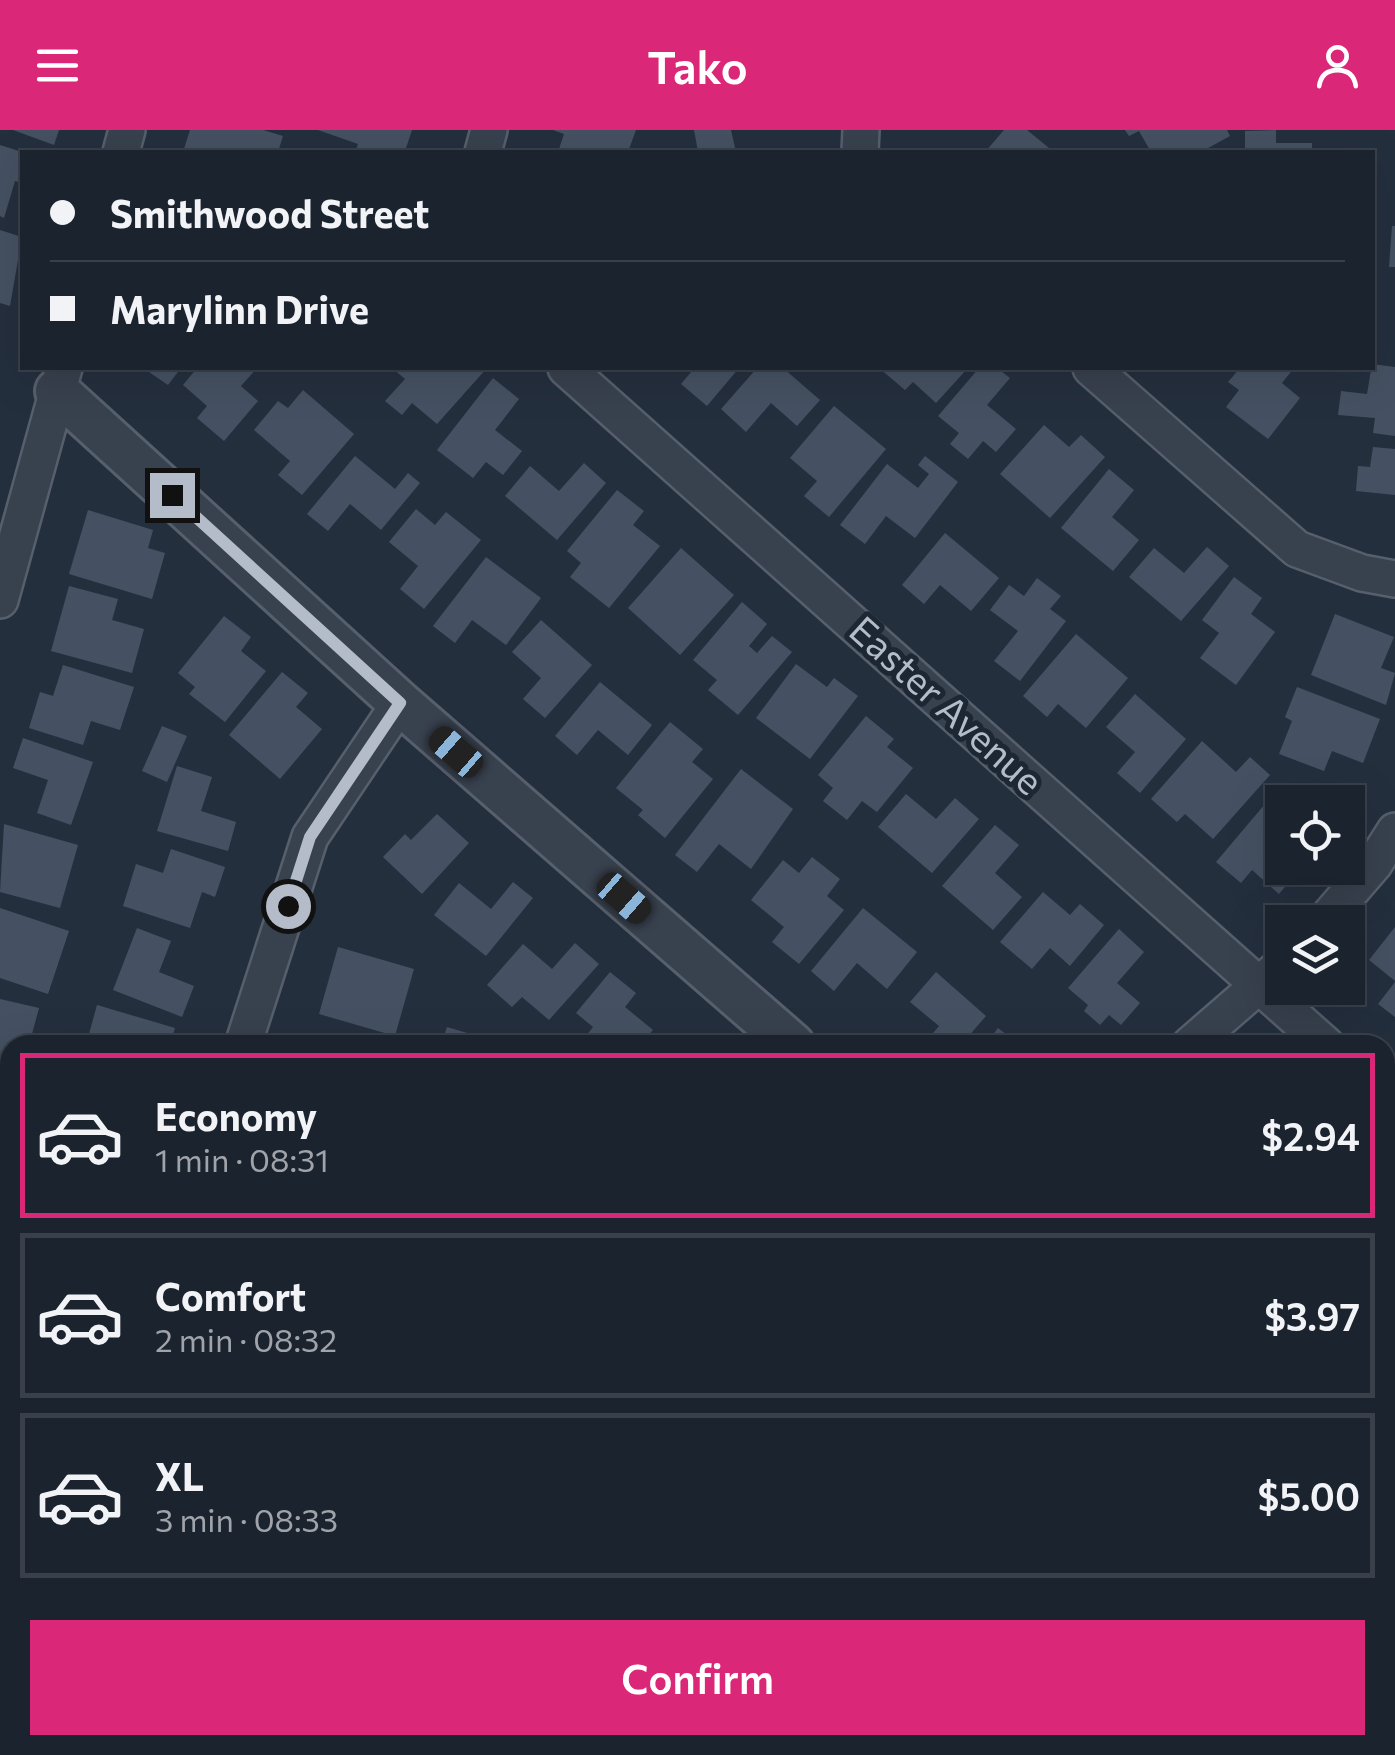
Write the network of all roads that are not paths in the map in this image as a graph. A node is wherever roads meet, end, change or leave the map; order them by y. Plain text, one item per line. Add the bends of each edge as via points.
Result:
1 (568, 370) edge
2 (1093, 370) edge
3 (60, 379) edge
4 (1395, 579) edge
5 (0, 600) edge
6 (400, 703) junction
7 (1395, 831) edge
8 (1339, 905) edge
9 (1265, 969) edge
10 (1265, 981) edge
11 (1295, 1005) edge
12 (246, 1035) edge
13 (782, 1035) edge
14 (1202, 1035) edge
15 (1318, 1035) edge

1 - 9 street, Easter Avenue
2 - 4 street via 1297,550
3 - 5 street
3 - 6 street
6 - 12 street via 310,837
6 - 13 street
7 - 8 street
10 - 14 street
11 - 15 street, Easter Avenue

